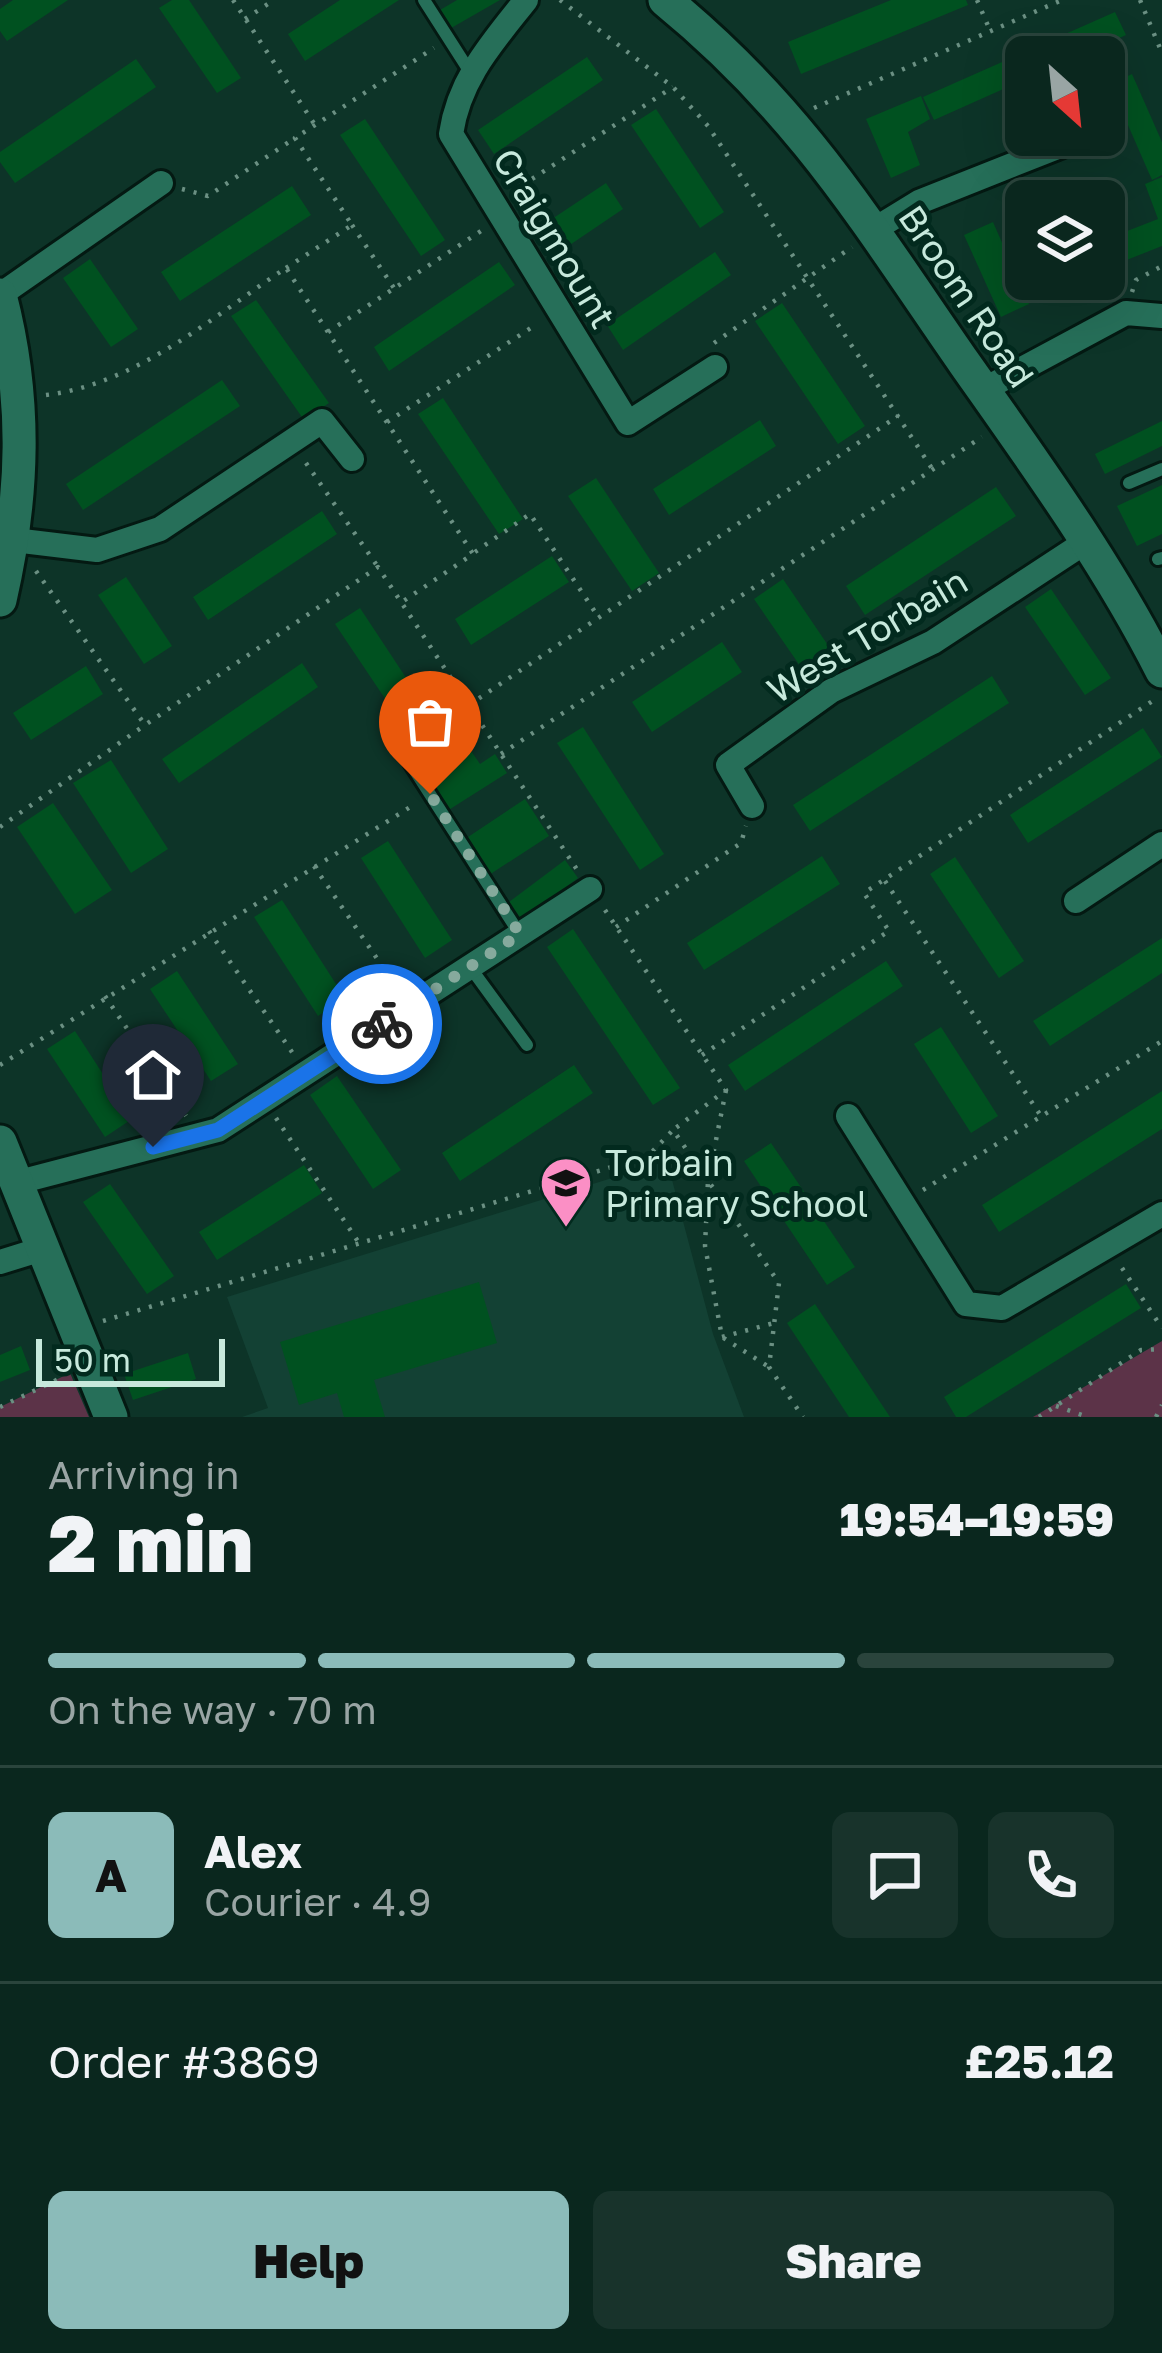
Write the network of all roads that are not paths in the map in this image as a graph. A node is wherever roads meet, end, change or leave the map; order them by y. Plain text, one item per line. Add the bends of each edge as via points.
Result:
1 (424, 0) edge
2 (526, 0) edge
3 (665, 0) edge
4 (470, 72) junction
5 (1035, 156) edge
6 (161, 183) road end
7 (875, 229) junction
8 (0, 295) edge
9 (1162, 316) edge
10 (715, 367) road end
11 (983, 390) junction
12 (352, 459) dead end
13 (1162, 469) edge
14 (1129, 483) dead end
15 (14, 540) junction
16 (1084, 542) junction
17 (0, 600) edge
18 (1152, 629) edge
19 (1162, 671) edge
20 (452, 736) dead end
21 (752, 806) road end
22 (1162, 844) edge
23 (590, 889) dead end
24 (1076, 901) dead end
25 (520, 934) junction
26 (470, 967) junction
27 (527, 1045) dead end
28 (848, 1116) dead end
29 (0, 1142) edge
30 (15, 1183) junction
31 (1162, 1214) edge
32 (42, 1249) junction
33 (0, 1262) edge
34 (111, 1417) edge

1 - 4 lane
2 - 4 street, Craigmount
3 - 7 street, Broom Road via 791,118
4 - 10 street, Craigmount via 451,134 628,423
5 - 7 street
6 - 8 street
7 - 11 street, Broom Road
8 - 15 street via 23,438
9 - 11 street via 1126,314
11 - 16 street, Broom Road
12 - 15 street via 322,422 160,530 97,550
13 - 14 lane
15 - 17 street
16 - 18 street, Broom Road
16 - 21 street, West Torbain via 933,642 831,691 728,766
18 - 19 street, Broom Road
20 - 25 lane via 410,764
22 - 24 street
23 - 25 street
25 - 26 street
26 - 27 lane
26 - 30 street via 218,1130
28 - 31 street via 966,1304 1002,1308
29 - 30 street
30 - 32 street
32 - 33 street
32 - 34 street

